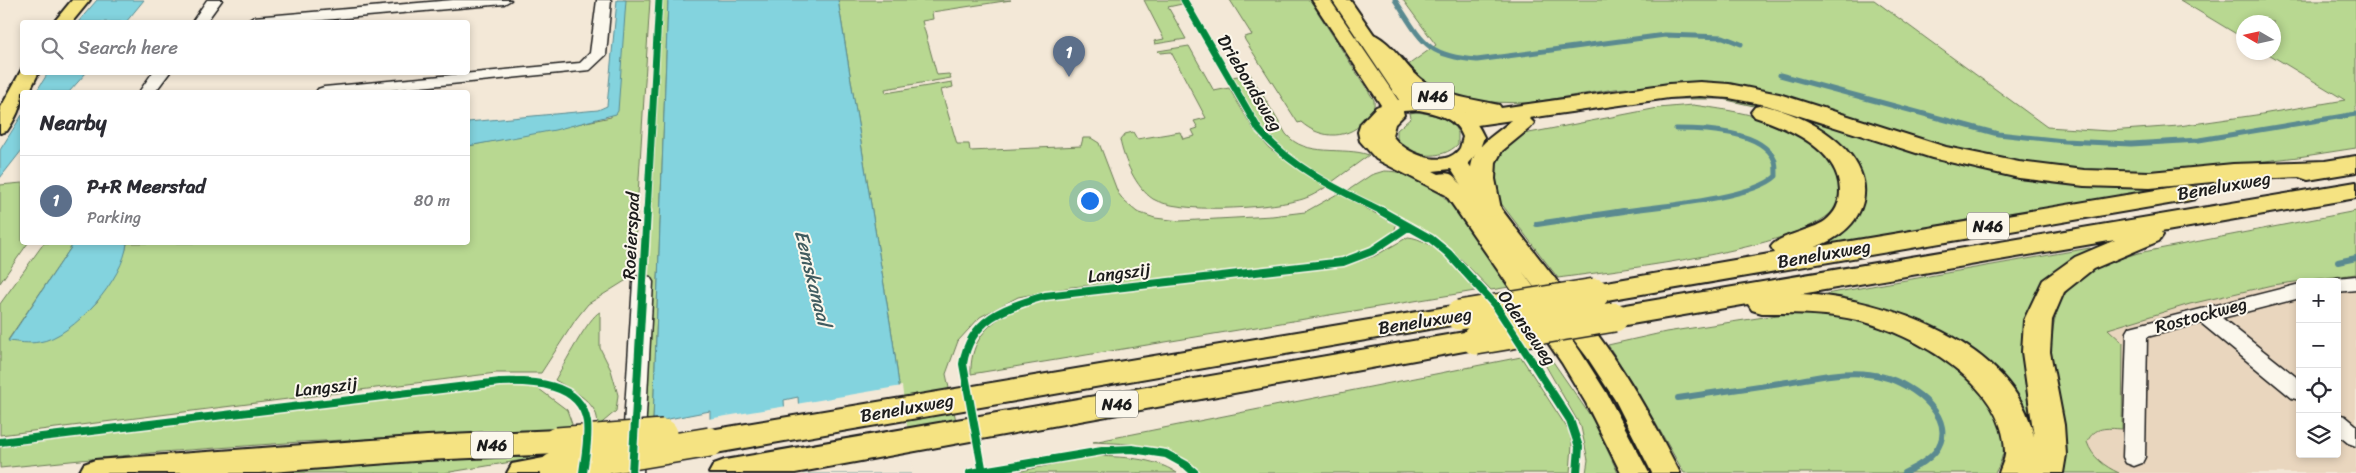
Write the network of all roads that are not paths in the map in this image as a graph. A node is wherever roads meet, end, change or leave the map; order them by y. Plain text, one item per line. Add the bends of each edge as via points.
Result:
1 (81, 0) edge
2 (215, 0) edge
3 (504, 0) edge
4 (604, 0) edge
5 (1320, 0) edge
6 (1341, 0) edge
7 (65, 20) edge
8 (200, 20) edge
9 (277, 20) edge
10 (1368, 38) junction
11 (20, 73) edge
12 (28, 75) edge
13 (160, 75) edge
14 (20, 90) edge
15 (20, 90) edge
16 (149, 90) edge
17 (345, 90) edge
18 (0, 98) edge
19 (1416, 104) junction
20 (1392, 108) junction
21 (1521, 118) junction
22 (0, 127) edge
23 (1469, 127) junction
24 (1456, 161) junction
25 (2356, 164) edge
26 (1424, 167) junction
27 (2326, 169) junction
28 (2356, 190) edge
29 (1488, 209) junction
30 (2191, 218) junction
31 (644, 282) dead end
32 (1651, 283) junction
33 (2356, 283) edge
34 (2341, 285) edge
35 (2296, 292) edge
36 (1708, 301) junction
37 (2205, 315) junction
38 (2296, 389) edge
39 (2341, 425) edge
40 (2356, 437) edge
41 (887, 444) junction
42 (556, 455) junction
43 (2134, 457) dead end
44 (95, 473) edge
45 (523, 473) edge
46 (632, 473) edge
47 (725, 473) edge
48 (816, 473) edge
49 (1634, 473) edge
50 (1666, 473) edge
51 (2015, 473) edge
52 (2047, 473) edge

1 - 7 main road
2 - 8 street
3 - 9 street
4 - 17 street via 598,55 584,67
5 - 20 main road
6 - 10 main road
10 - 19 main road via 1406,95
10 - 21 highway, N46 via 1408,80 1430,95
11 - 18 main road
12 - 15 main road
13 - 16 street
14 - 22 main road
19 - 20 main road
19 - 23 main road via 1445,110
20 - 26 main road via 1371,122 1368,130 1371,142 1388,159
21 - 23 highway, N46
21 - 27 highway, N46 via 1670,91 1729,90 1812,111 1941,153 2019,170 2084,178 2150,180 2233,172
21 - 29 highway via 1516,131 1497,143 1483,159 1481,179
21 - 32 highway, N46 via 1662,103 1739,105 1765,112 1807,132 1833,151 1846,167 1852,183 1851,204 1846,216 1834,227 1817,237
23 - 24 main road via 1469,151
24 - 26 main road
24 - 29 main road
25 - 27 highway, Beneluxweg / N46
26 - 49 main road, Odenseweg via 1455,191 1571,356 1597,399
27 - 32 highway, Beneluxweg / N46
28 - 30 highway, Beneluxweg / N46
29 - 50 main road via 1596,351 1625,395
30 - 36 highway, Beneluxweg / N46
30 - 52 highway, N46 via 2084,263 2053,287 2038,320 2036,352 2048,425 2050,455
31 - 46 street, Roeierspad
32 - 42 highway, Beneluxweg / N46, bridge via 729,439
33 - 34 street
35 - 37 street, Rostockweg
36 - 41 highway, Beneluxweg / N46, bridge
36 - 51 highway, N46 via 1852,309 1889,319 1935,340 1979,372 2008,408 2020,441 2021,453
37 - 38 street
37 - 43 street, Rostockweg via 2137,332
39 - 40 street
41 - 47 highway, Beneluxweg / N46
41 - 48 highway, N46
42 - 44 highway, N46 via 427,448
42 - 45 highway, Beneluxweg / N46

